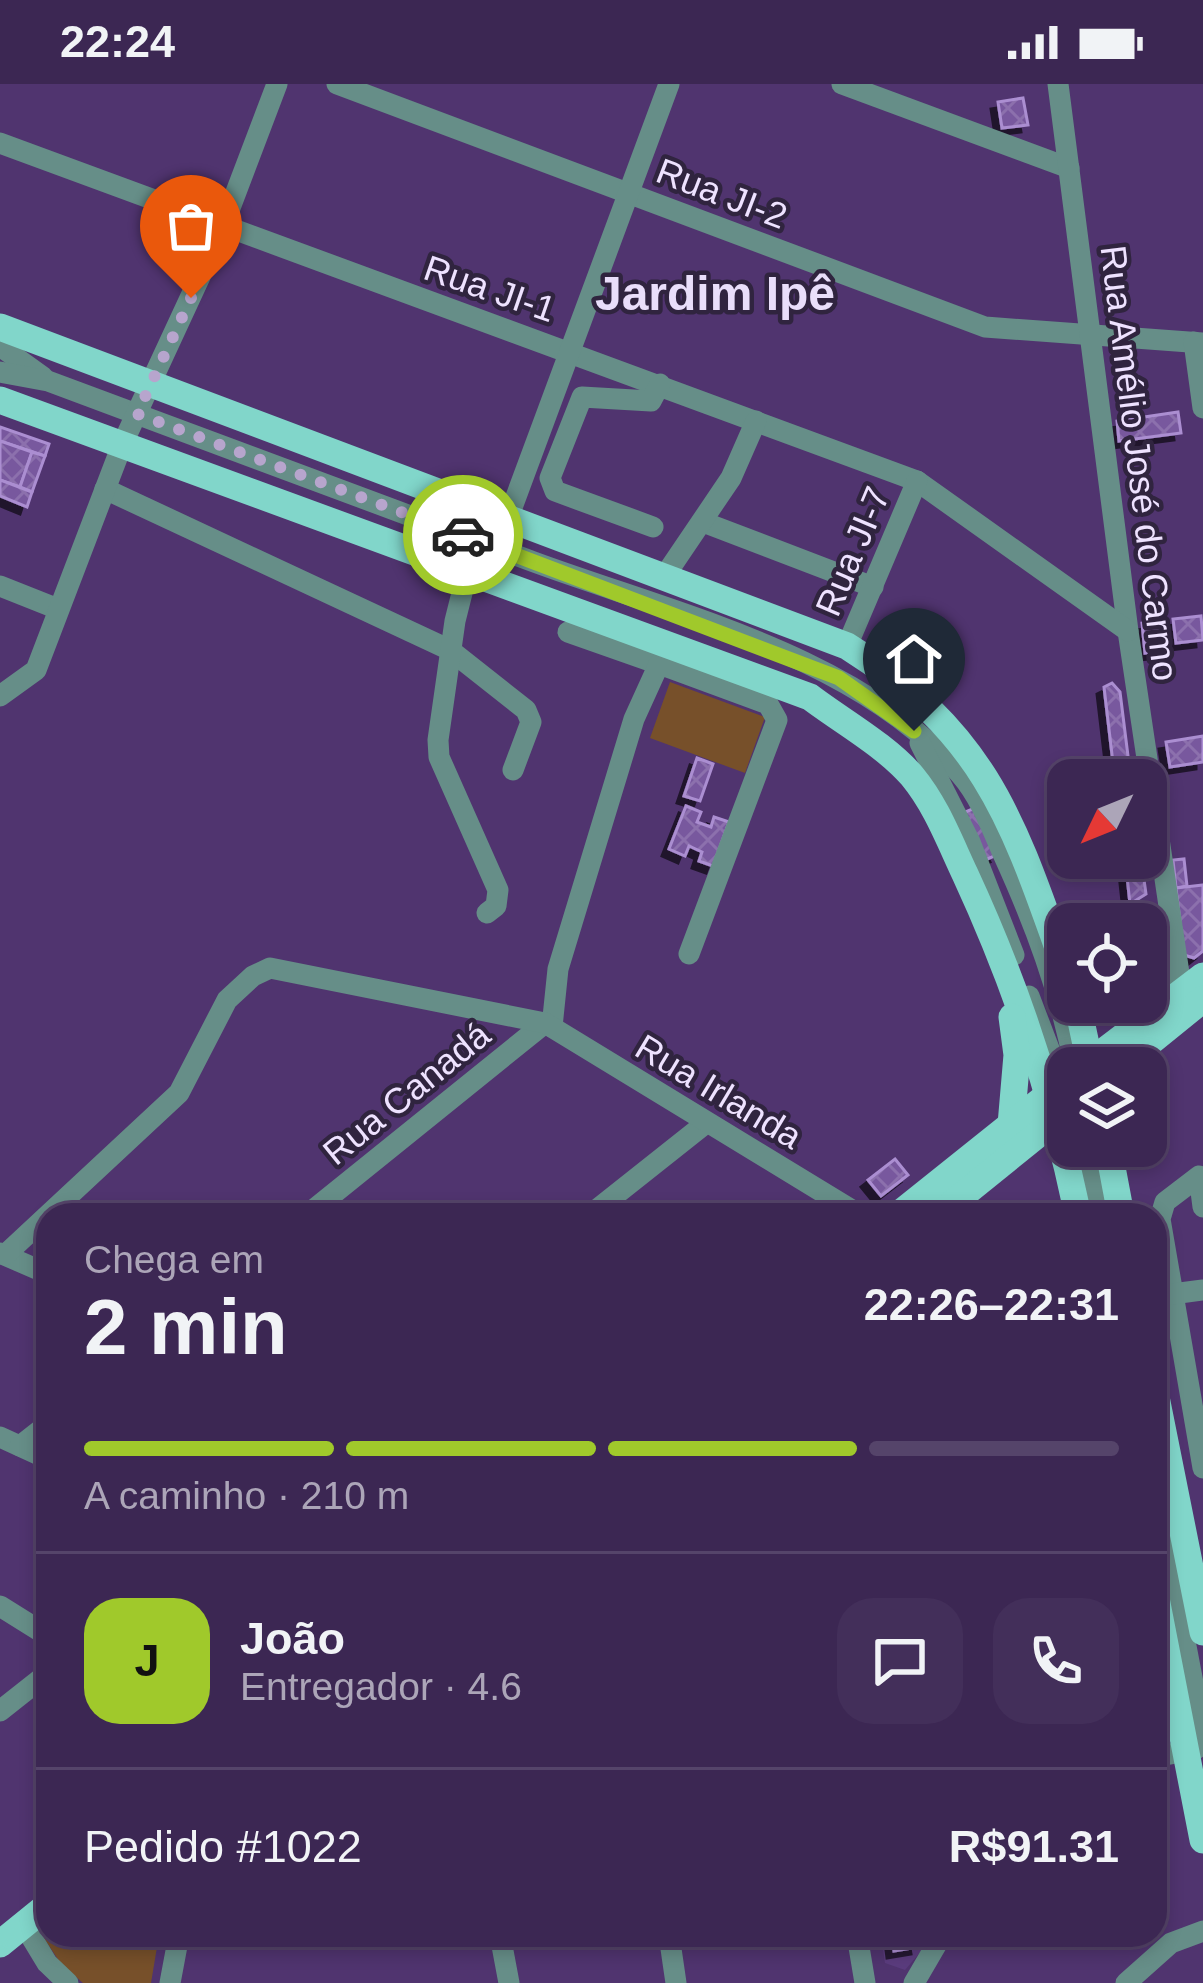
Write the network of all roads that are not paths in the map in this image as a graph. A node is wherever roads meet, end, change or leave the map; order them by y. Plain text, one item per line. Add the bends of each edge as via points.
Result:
1 (277, 84) edge
2 (337, 84) edge
3 (669, 84) edge
4 (842, 84) edge
5 (1058, 84) edge
6 (0, 142) edge
7 (1069, 168) junction
8 (629, 194) junction
9 (222, 229) junction
10 (0, 328) edge
11 (1090, 335) junction
12 (1198, 343) edge
13 (0, 346) edge
14 (571, 351) junction
15 (0, 372) edge
16 (48, 381) junction
17 (660, 385) junction
18 (150, 386) junction
19 (0, 400) edge
20 (1203, 408) edge
21 (137, 414) junction
22 (756, 421) junction
23 (122, 445) junction
24 (917, 482) junction
25 (105, 489) junction
26 (507, 520) junction
27 (703, 522) junction
28 (653, 527) dead end
29 (468, 569) junction
30 (664, 577) junction
31 (0, 586) edge
32 (873, 587) junction
33 (58, 608) junction
34 (568, 632) dead end
35 (1128, 632) junction
36 (847, 646) junction
37 (451, 650) junction
38 (663, 654) junction
39 (7, 693) edge
40 (513, 770) dead end
41 (487, 913) dead end
42 (1047, 918) edge
43 (689, 954) dead end
44 (1006, 965) junction
45 (1196, 990) edge
46 (1110, 1023) edge
47 (549, 1025) junction
48 (1125, 1031) junction
49 (1060, 1047) edge
50 (1066, 1047) edge
51 (1111, 1047) edge
52 (1125, 1047) edge
53 (1047, 1103) edge
54 (1047, 1114) edge
55 (706, 1123) junction
56 (1012, 1125) junction
57 (1079, 1167) edge
58 (1095, 1167) edge
59 (1100, 1167) edge
60 (1201, 1175) edge
61 (58, 1203) edge
62 (322, 1203) edge
63 (605, 1203) edge
64 (840, 1203) edge
65 (913, 1203) edge
66 (951, 1203) edge
67 (1078, 1203) edge
68 (1100, 1203) edge
69 (1116, 1203) edge
70 (1167, 1204) edge
71 (1203, 1208) edge
72 (36, 1224) edge
73 (3, 1254) edge
74 (1167, 1259) edge
75 (36, 1269) edge
76 (1203, 1290) edge
77 (1172, 1294) junction
78 (1194, 1421) junction
79 (1167, 1425) edge
80 (1167, 1450) edge
81 (1203, 1468) edge
82 (1167, 1568) edge
83 (0, 1606) edge
84 (1202, 1616) edge
85 (36, 1628) edge
86 (1167, 1640) edge
87 (36, 1682) edge
88 (0, 1711) edge
89 (1191, 1735) edge
90 (1203, 1840) edge
91 (36, 1915) edge
92 (25, 1925) junction
93 (1203, 1931) edge
94 (0, 1944) edge
95 (36, 1944) edge
96 (37, 1947) edge
97 (176, 1947) edge
98 (502, 1947) edge
99 (671, 1947) edge
100 (859, 1947) edge
101 (935, 1947) edge
102 (68, 1983) edge
103 (170, 1983) edge
104 (509, 1983) edge
105 (676, 1983) edge
106 (865, 1983) edge
107 (914, 1983) edge
108 (1126, 1983) edge

1 - 9 street
2 - 8 street, Rua JI-2
3 - 8 street
4 - 7 street
5 - 7 street, Rua Amélio José do Carmo
6 - 9 street, Rua JI-1
7 - 11 street, Rua Amélio José do Carmo
8 - 11 street, Rua JI-2 via 985,327
8 - 14 street
9 - 14 street, Rua JI-1
9 - 18 street
10 - 18 main road
11 - 12 street, Rua JI-2
11 - 35 street, Rua Amélio José do Carmo
12 - 20 street
13 - 16 street
14 - 17 street, Rua JI-1
14 - 26 street
15 - 16 street
16 - 21 street
17 - 22 street, Rua JI-1
17 - 28 street via 652,401 582,397 550,478 555,490
18 - 21 street
18 - 26 main road
19 - 23 main road
21 - 23 street
21 - 50 street via 856,688 914,731
22 - 24 street, Rua JI-1
22 - 27 street
23 - 25 street
23 - 29 main road
24 - 32 street, Rua JI-7
24 - 35 street, Rua JI-1
25 - 33 street
25 - 37 street
26 - 30 main road
27 - 30 street
27 - 32 street
29 - 37 street
29 - 38 main road
30 - 36 main road
31 - 33 street
32 - 36 street, Rua JI-7
33 - 39 street via 36,670
34 - 38 street
35 - 45 street, Rua Amélio José do Carmo
36 - 42 main road via 905,682 964,743 1017,834
37 - 40 street via 526,710 531,722
37 - 41 street via 440,757 498,890
38 - 43 street via 768,704 777,720
38 - 44 main road via 809,698 910,773 933,805
38 - 47 street via 634,719 558,969
44 - 49 main road
44 - 56 main road via 1017,1055
45 - 48 main road
45 - 52 main road
46 - 48 main road
47 - 55 street, Rua Irlanda
47 - 61 street, Rua Irlanda via 270,968 227,1000 178,1093
47 - 62 street, Rua Canadá
48 - 51 main road
53 - 56 main road
54 - 66 main road
55 - 63 street
55 - 64 street, Rua Irlanda
56 - 65 main road
57 - 67 main road
58 - 68 street
59 - 69 main road
60 - 70 street
60 - 71 street
72 - 73 street, Rua Irlanda
73 - 75 street
74 - 77 street
76 - 77 street
77 - 78 street
78 - 79 street
78 - 81 street
80 - 84 main road
82 - 89 street
83 - 85 street
86 - 89 main road
87 - 88 street
89 - 90 main road
91 - 92 main road
92 - 94 main road
92 - 95 street
93 - 108 street via 1172,1943
96 - 102 street
97 - 103 street
98 - 104 street
99 - 105 street
100 - 106 street
101 - 107 street

